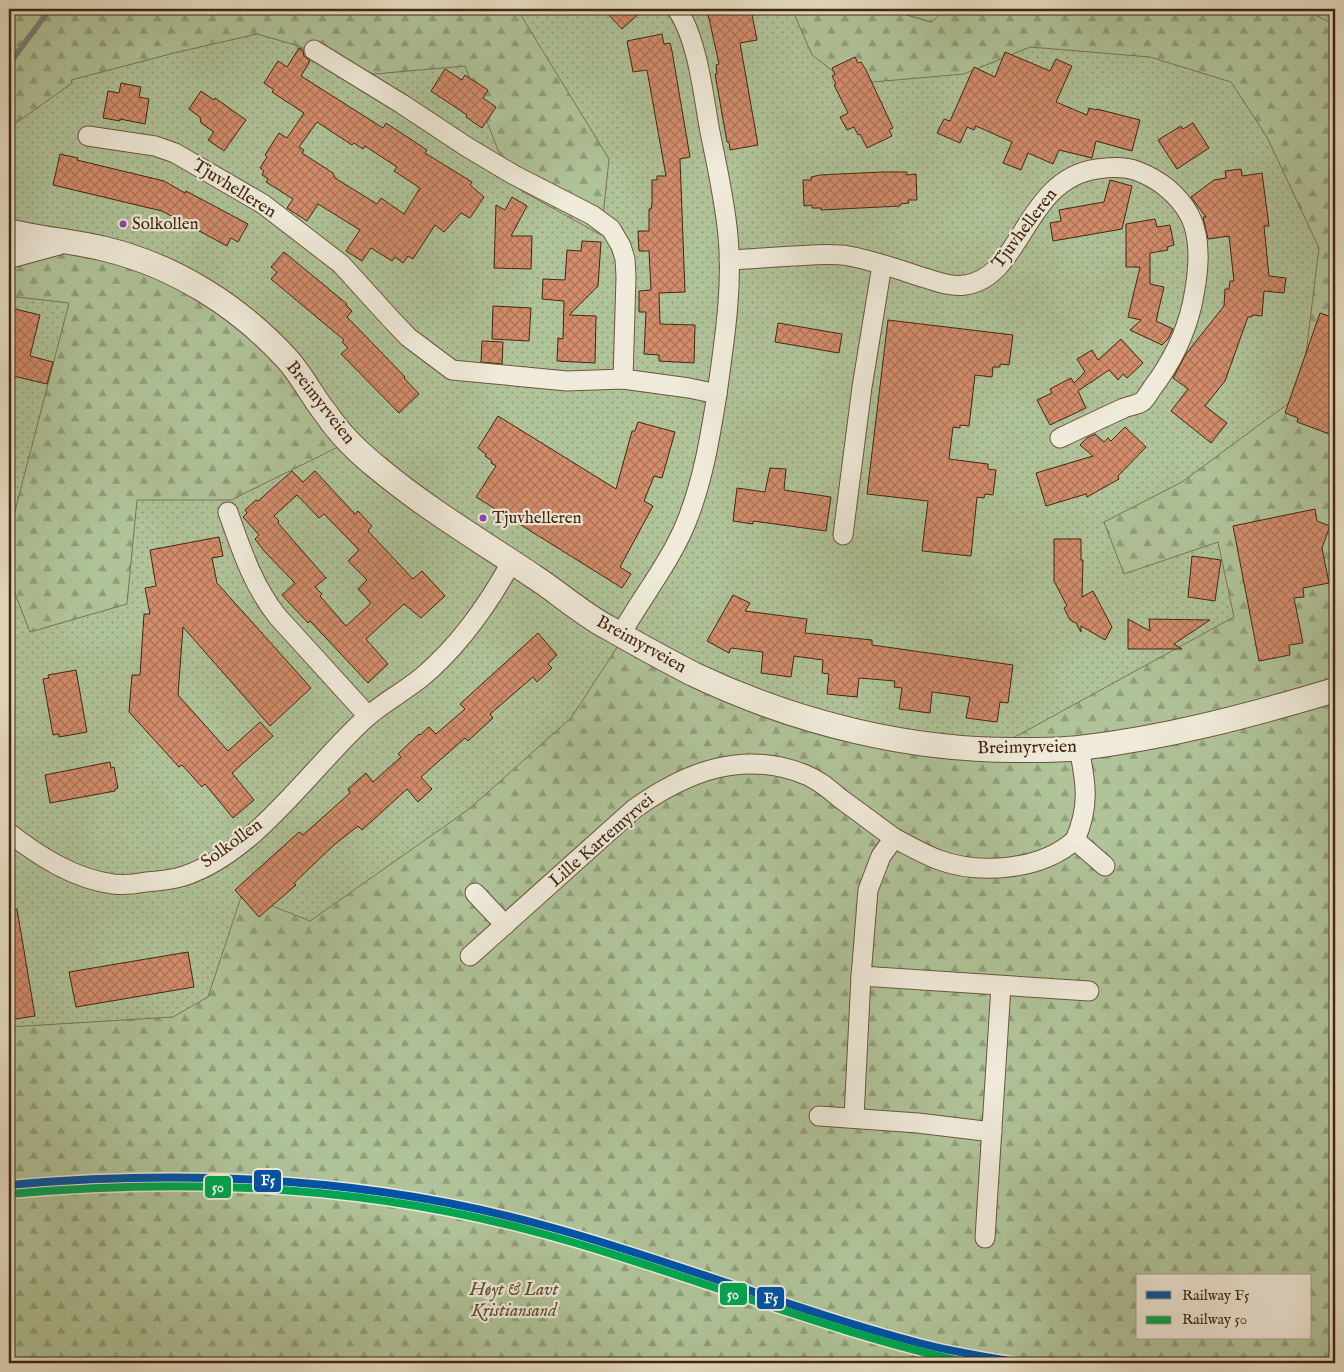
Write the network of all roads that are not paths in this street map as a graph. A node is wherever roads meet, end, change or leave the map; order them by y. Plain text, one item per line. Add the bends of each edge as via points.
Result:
1 (677, 9) edge
2 (314, 50) dead end
3 (88, 136) dead end
4 (9, 231) edge
5 (61, 242) junction
6 (9, 256) edge
7 (729, 260) junction
8 (882, 265) junction
9 (623, 379) junction
10 (717, 394) junction
11 (1060, 438) dead end
12 (228, 512) dead end
13 (843, 535) dead end
14 (512, 561) junction
15 (621, 634) junction
16 (1335, 690) edge
17 (368, 716) junction
18 (1079, 748) junction
19 (9, 833) edge
20 (894, 838) junction
21 (1076, 840) junction
22 (1105, 866) dead end
23 (476, 893) dead end
24 (505, 924) junction
25 (470, 956) dead end
26 (861, 976) junction
27 (1001, 986) junction
28 (1089, 991) dead end
29 (819, 1116) dead end
30 (854, 1118) junction
31 (992, 1132) junction
32 (985, 1238) dead end

1 - 7 street via 688,27 702,89 728,236
2 - 9 street via 467,147 592,215 611,229 625,259
3 - 9 street, Tjuvhelleren via 156,146 263,204 341,264 402,330 452,370 567,381
4 - 5 street, Breimyrveien
5 - 6 street, Breimyrveien
5 - 14 street, Breimyrveien via 96,247 163,267 218,299 248,322 292,365 327,416 369,461 420,502
7 - 8 street, Tjuvhelleren via 835,255
7 - 10 street via 727,322
8 - 11 street, Tjuvhelleren via 952,286 980,281 1002,262 1052,190 1072,176 1088,170 1107,167 1131,169 1154,179 1179,199 1196,228 1198,260 1192,304 1177,348 1142,401
8 - 13 street
9 - 10 street, Tjuvhelleren
10 - 15 street via 705,465 686,522
12 - 17 street via 251,575 265,600
14 - 15 street, Breimyrveien
14 - 17 street, Solkollen via 490,600 453,648 423,676
15 - 18 street, Breimyrveien via 724,688 842,728 941,746 1009,750
16 - 18 street, Breimyrveien via 1210,724
17 - 19 street, Solkollen via 238,845 183,876 135,884 96,880 51,862
18 - 21 street via 1086,802
20 - 21 street, Lille Kartemyrvei via 939,860 982,868 1039,861 1062,851
20 - 24 street, Lille Kartemyrvei via 807,775 769,764 719,767 668,787 634,809
20 - 26 street via 881,856 868,890
21 - 22 street
23 - 24 street
24 - 25 street, Lille Kartemyrvei
26 - 27 street
26 - 30 street
27 - 28 street
27 - 31 street
29 - 30 street
30 - 31 street
31 - 32 street

